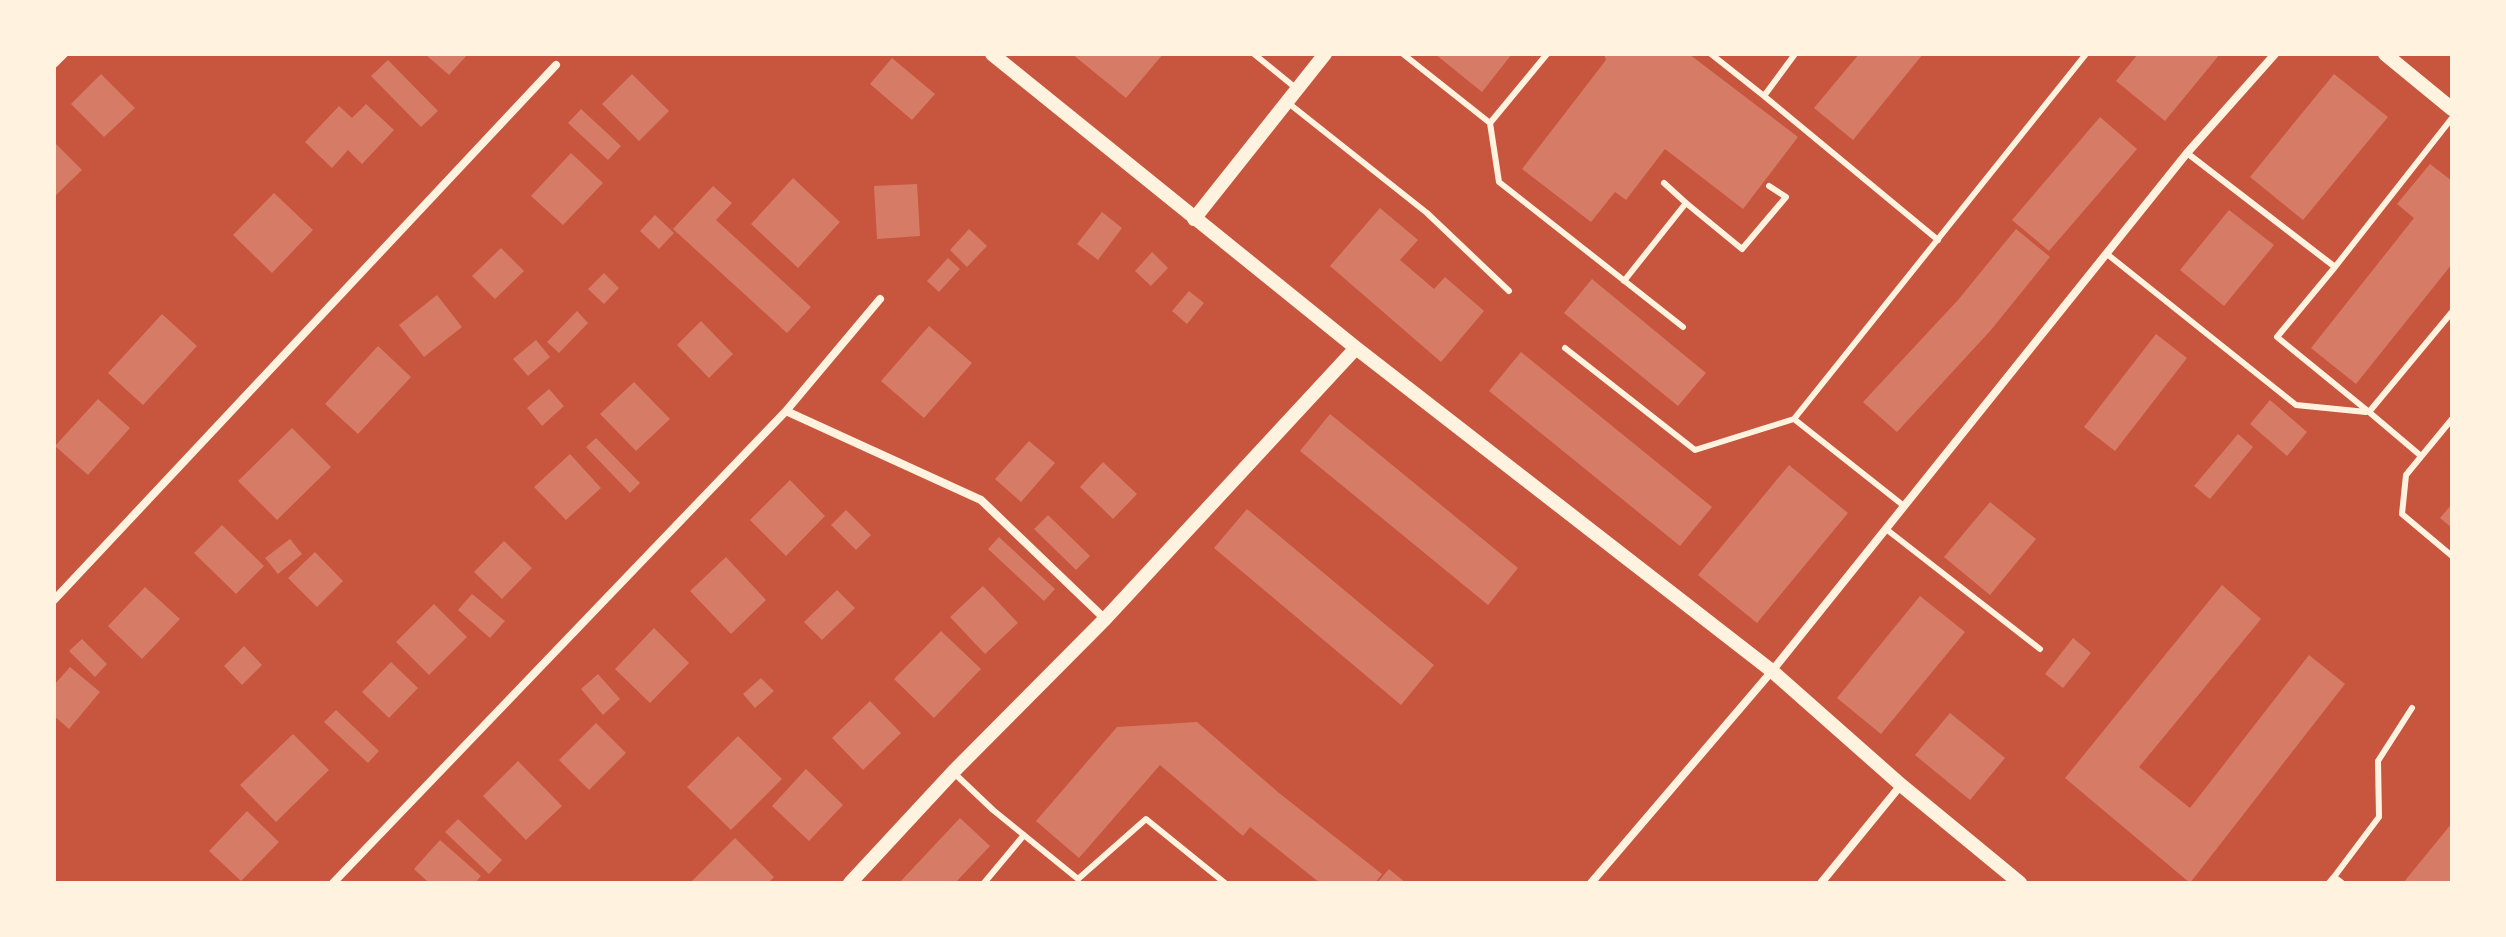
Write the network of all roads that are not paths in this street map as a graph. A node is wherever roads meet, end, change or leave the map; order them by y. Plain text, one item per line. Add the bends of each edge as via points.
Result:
1 (64, 54) edge
2 (992, 54) edge
3 (1254, 54) edge
4 (1325, 54) edge
5 (1403, 54) edge
6 (1547, 54) edge
7 (1711, 54) edge
8 (1795, 54) edge
9 (2086, 54) edge
10 (2275, 54) edge
11 (2385, 54) edge
12 (54, 64) edge
13 (556, 65) dead end
14 (1297, 89) junction
15 (1764, 96) junction
16 (1287, 102) junction
17 (2452, 109) edge
18 (2452, 118) edge
19 (1490, 123) junction
20 (2187, 153) junction
21 (1664, 183) dead end
22 (1769, 186) dead end
23 (1686, 203) junction
24 (1194, 219) junction
25 (1938, 240) junction
26 (2107, 254) junction
27 (2335, 267) junction
28 (1624, 281) junction
29 (1509, 291) dead end
30 (880, 299) dead end
31 (2452, 312) edge
32 (1683, 327) dead end
33 (1356, 348) junction
34 (1565, 348) dead end
35 (786, 411) junction
36 (2369, 412) junction
37 (1794, 419) junction
38 (2452, 419) edge
39 (2421, 456) junction
40 (1904, 506) junction
41 (1886, 529) junction
42 (2452, 556) edge
43 (54, 600) edge
44 (1105, 619) junction
45 (2040, 649) dead end
46 (1772, 671) junction
47 (2412, 708) dead end
48 (953, 772) junction
49 (1901, 785) junction
50 (1024, 835) junction
51 (2332, 880) edge
52 (333, 883) edge
53 (850, 883) edge
54 (984, 883) edge
55 (1225, 883) edge
56 (1591, 883) edge
57 (1821, 883) edge
58 (2020, 883) edge
59 (2342, 883) edge

1 - 12 street
2 - 24 street
3 - 14 lane
4 - 14 street
5 - 19 lane
6 - 19 lane
7 - 15 lane
8 - 15 lane
9 - 25 lane
10 - 20 street
11 - 17 street
13 - 43 street
14 - 16 street
15 - 25 lane
16 - 24 street
16 - 29 lane via 1427,213
18 - 27 lane
19 - 28 lane via 1499,182
20 - 26 street
20 - 27 lane
21 - 23 lane
22 - 23 lane via 1786,197 1742,249
23 - 28 lane
24 - 33 street
25 - 37 lane
26 - 36 lane via 2296,405
26 - 40 street
27 - 36 lane via 2277,337
28 - 32 lane
30 - 35 street
31 - 36 lane
33 - 44 street
33 - 46 street
34 - 37 lane via 1695,450
35 - 44 street via 981,500
35 - 52 street
36 - 39 lane
37 - 40 lane
38 - 39 lane
39 - 42 lane via 2406,475 2402,514
40 - 41 street
41 - 45 lane
41 - 46 street
44 - 48 street
46 - 49 street
46 - 56 street
47 - 51 lane via 2378,761 2379,817
48 - 50 lane
48 - 53 street
49 - 57 street
49 - 58 street
50 - 54 lane
50 - 55 lane via 1078,879 1146,819
51 - 59 lane

